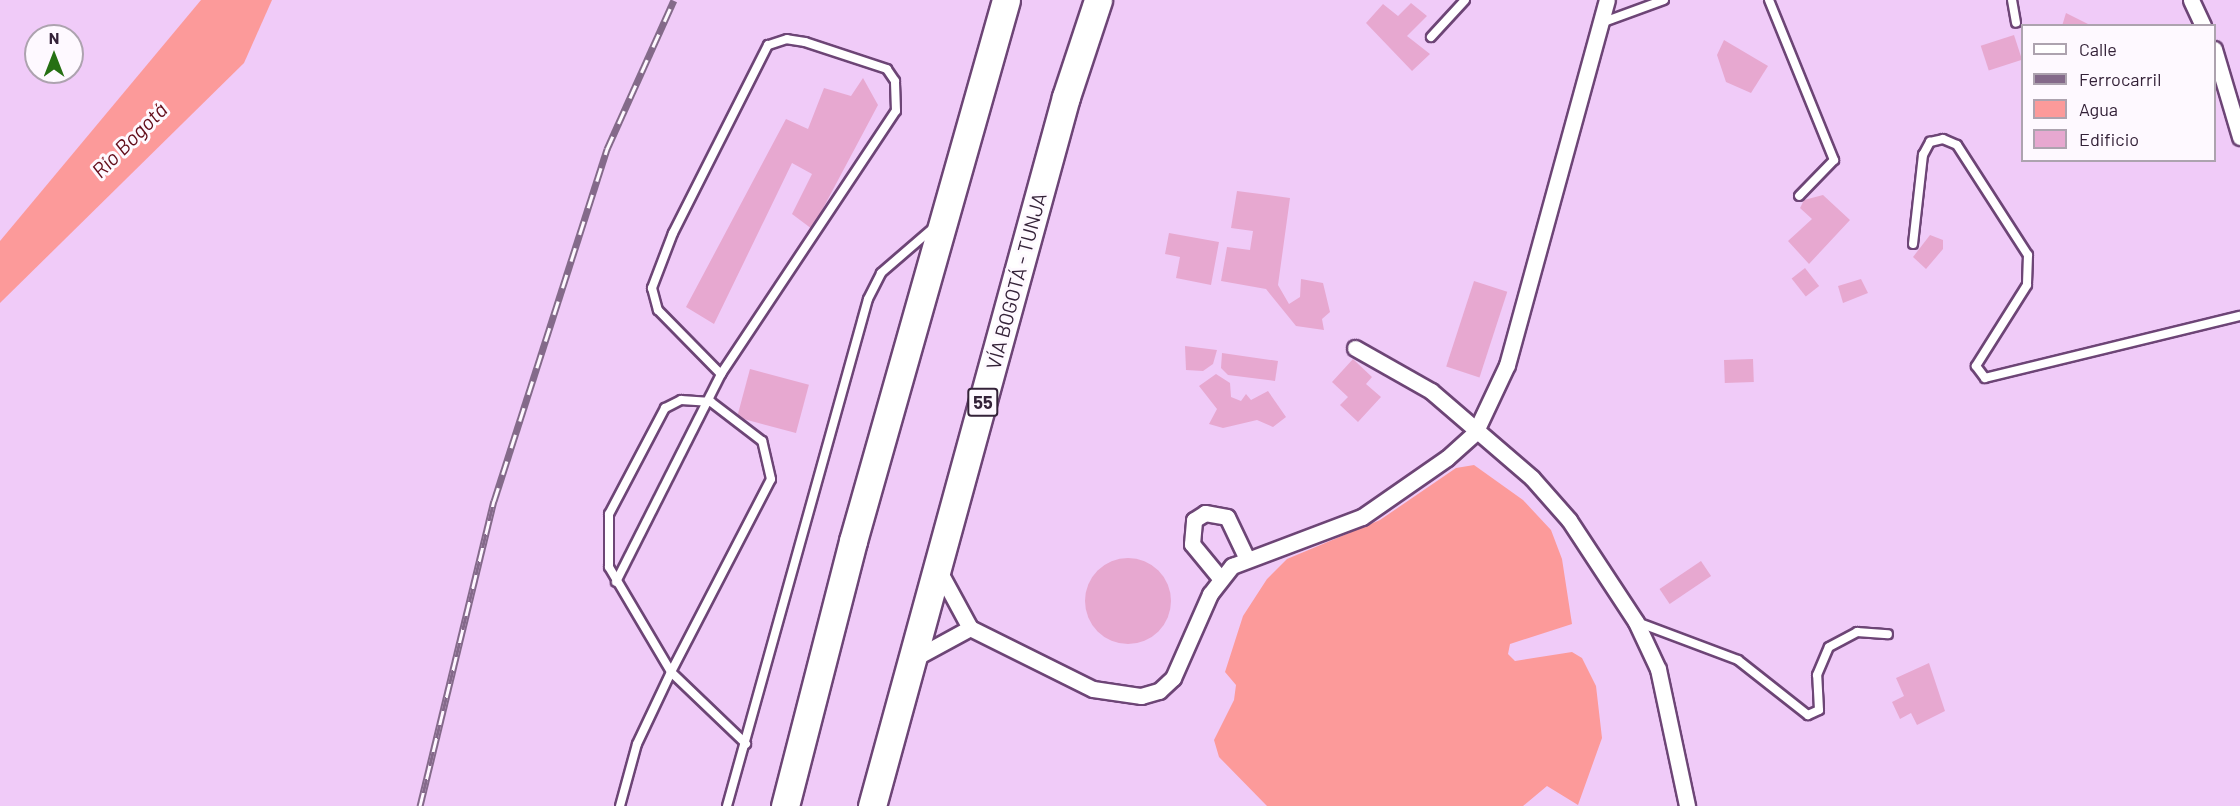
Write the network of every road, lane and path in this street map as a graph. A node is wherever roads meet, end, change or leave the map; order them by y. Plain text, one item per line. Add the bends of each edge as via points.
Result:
1 (1006, 0) edge
2 (1098, 0) edge
3 (1465, 0) edge
4 (1607, 0) edge
5 (1664, 0) edge
6 (1769, 0) edge
7 (2012, 0) edge
8 (2191, 0) edge
9 (1601, 23) junction
10 (2016, 23) dead end
11 (2202, 24) edge
12 (1431, 37) dead end
13 (2216, 56) edge
14 (2240, 137) edge
15 (1799, 196) dead end
16 (944, 218) junction
17 (1913, 244) dead end
18 (2240, 316) edge
19 (1355, 348) dead end
20 (721, 374) junction
21 (711, 402) junction
22 (1475, 433) junction
23 (1247, 559) junction
24 (938, 568) junction
25 (1220, 578) junction
26 (616, 582) junction
27 (1636, 622) junction
28 (970, 628) junction
29 (1888, 634) dead end
30 (915, 658) junction
31 (671, 672) junction
32 (746, 744) junction
33 (620, 806) edge
34 (727, 806) edge
35 (785, 806) edge
36 (872, 806) edge
37 (1687, 806) edge

1 - 16 highway
2 - 24 highway, VÍA BOGOTÁ - TUNJA / 55 via 1066,97
3 - 12 lane
4 - 9 street
5 - 9 lane
6 - 15 lane via 1834,160
7 - 10 lane
8 - 11 street
9 - 22 street via 1507,365
13 - 14 street
16 - 32 lane via 881,273 868,298
16 - 35 highway
17 - 18 lane via 1923,154 1930,142 1943,139 1957,145 2028,255 2026,285 1976,366 1985,378
19 - 22 street via 1431,391
20 - 20 lane via 896,111 895,81 887,69 805,42 787,39 768,45 673,233 652,288 658,310
20 - 21 lane
21 - 26 lane
21 - 26 lane via 681,400 665,408 609,514 605,541
21 - 31 lane via 762,441 771,479
22 - 23 street via 1387,503
22 - 27 street via 1532,478 1569,520
23 - 25 street
23 - 25 street via 1227,517 1205,513 1194,520 1192,544
24 - 28 street
24 - 30 highway, VÍA BOGOTÁ - TUNJA / 55
25 - 28 street via 1173,678 1159,691 1141,696 1094,689
26 - 31 lane
27 - 29 lane via 1738,660 1808,715 1819,710 1817,675 1829,648 1857,632
27 - 37 street via 1658,669 1672,719
28 - 30 street
30 - 36 highway, VÍA BOGOTÁ - TUNJA / 55
31 - 32 lane
31 - 33 lane via 637,744
32 - 34 lane

